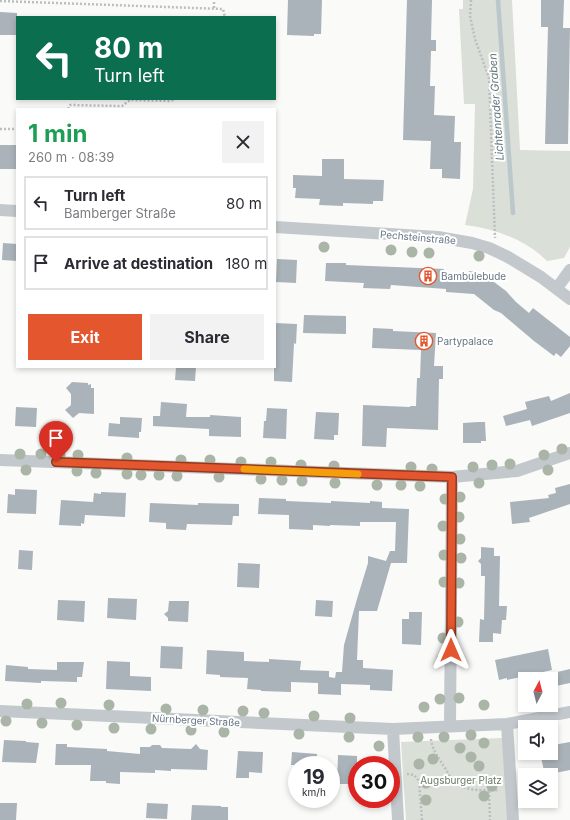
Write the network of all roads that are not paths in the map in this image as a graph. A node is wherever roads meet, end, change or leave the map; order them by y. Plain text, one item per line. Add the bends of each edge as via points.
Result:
1 (0, 210) edge
2 (16, 211) edge
3 (276, 227) edge
4 (570, 270) edge
5 (557, 288) junction
6 (570, 299) edge
7 (570, 453) edge
8 (0, 460) edge
9 (452, 477) junction
10 (0, 711) edge
11 (570, 712) edge
12 (507, 724) junction
13 (450, 726) junction
14 (393, 728) junction
15 (398, 820) edge
16 (513, 820) edge

1 - 2 street
3 - 5 street, Pechsteinstraße via 456,240 489,248 526,267
4 - 5 street
5 - 6 street, Pechsteinstraße
7 - 9 street via 517,471
8 - 9 street
9 - 13 street
10 - 14 street, Nürnberger Straße
11 - 12 street
12 - 13 street
12 - 16 street
13 - 14 street
14 - 15 street

